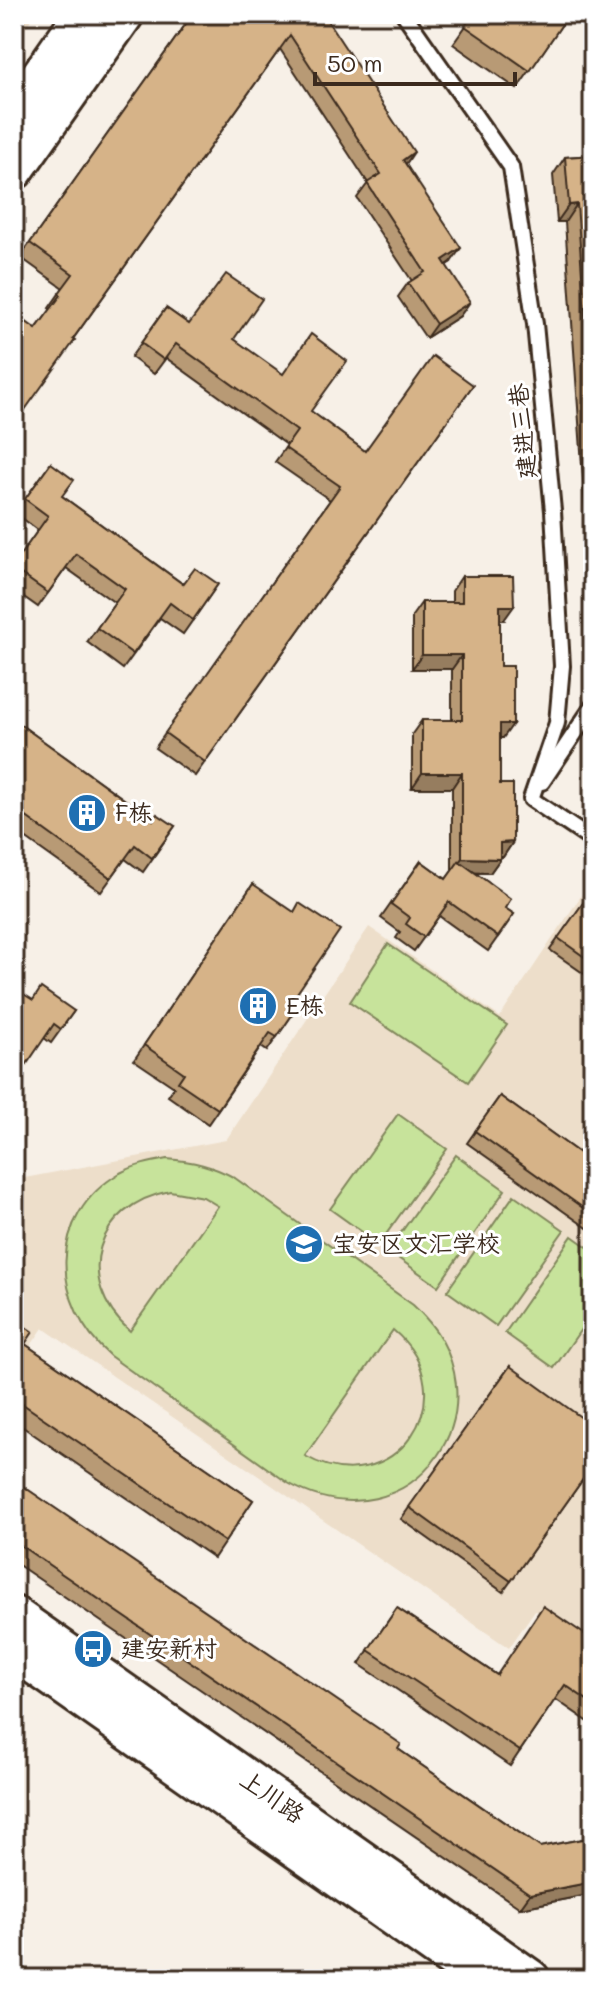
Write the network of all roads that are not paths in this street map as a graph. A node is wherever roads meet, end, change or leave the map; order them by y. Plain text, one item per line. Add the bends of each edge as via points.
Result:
1 (84, 14) edge
2 (124, 14) edge
3 (404, 14) edge
4 (14, 114) edge
5 (14, 170) edge
6 (593, 706) edge
7 (531, 799) junction
8 (593, 841) edge
9 (14, 1616) edge
10 (14, 1650) edge
11 (482, 1979) edge
12 (530, 1979) edge

1 - 4 main road
2 - 5 main road
3 - 7 lane, 建进三巷 via 511,167 535,324 562,666 557,723
6 - 7 lane
7 - 8 lane
9 - 12 main road, 上川路
10 - 11 main road, 上川路

